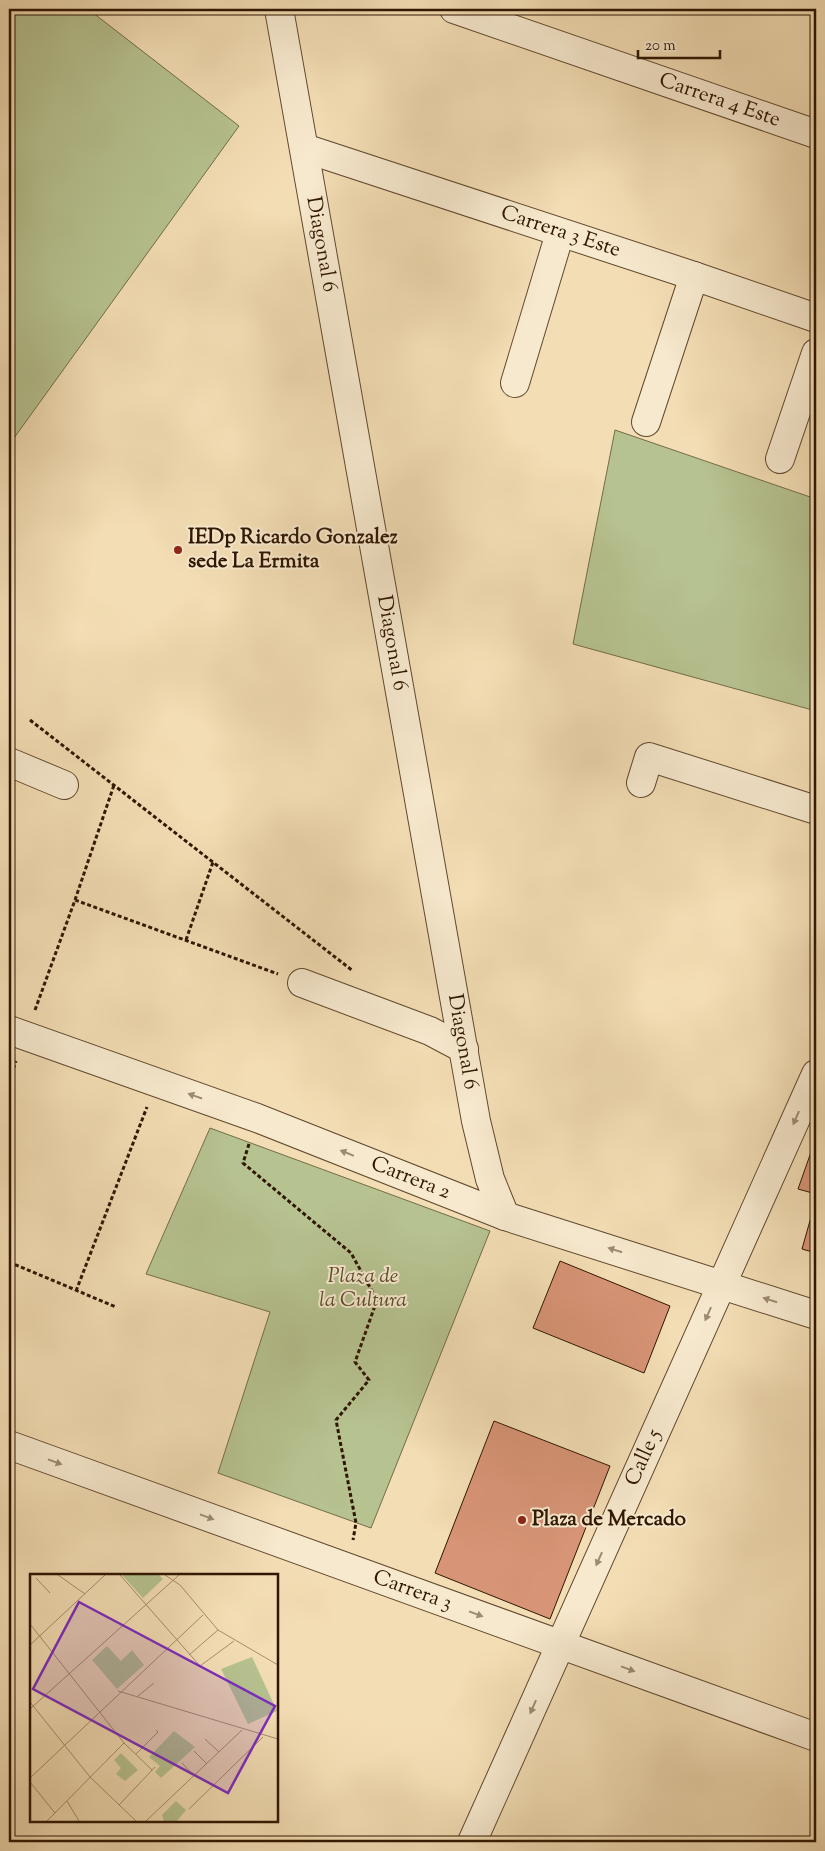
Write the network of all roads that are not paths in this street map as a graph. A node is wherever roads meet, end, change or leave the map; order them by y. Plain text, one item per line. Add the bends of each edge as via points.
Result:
1 (280, 9) edge
2 (454, 9) edge
3 (816, 134) edge
4 (304, 148) junction
5 (560, 233) junction
6 (694, 276) junction
7 (816, 318) edge
8 (816, 353) edge
9 (515, 383) dead end
10 (646, 422) dead end
11 (780, 459) dead end
12 (9, 762) edge
13 (641, 783) dead end
14 (64, 785) dead end
15 (816, 810) edge
16 (302, 983) road end
17 (17, 1033) edge
18 (464, 1049) junction
19 (816, 1074) edge
20 (505, 1216) junction
21 (722, 1284) junction
22 (816, 1315) edge
23 (9, 1446) edge
24 (561, 1644) junction
25 (816, 1737) edge
26 (472, 1842) edge

1 - 4 street, Diagonal 6
2 - 3 street, Carrera 4 Este
4 - 5 street, Carrera 3 Este
4 - 18 street, Diagonal 6
5 - 6 street, Carrera 3 Este
5 - 9 street
6 - 7 street, Carrera 3 Este
6 - 10 street
8 - 11 street
12 - 14 street
13 - 15 street via 649,758
16 - 18 street via 430,1031
20 -> 17 street, Carrera 2 via 257,1118
18 - 20 street, Diagonal 6 via 490,1179
19 -> 21 street, Calle 5
21 -> 20 street, Carrera 2
22 -> 21 street, Carrera 2
21 -> 24 street, Calle 5
23 -> 24 street, Carrera 3
24 -> 25 street, Carrera 3
24 -> 26 street, Calle 5

